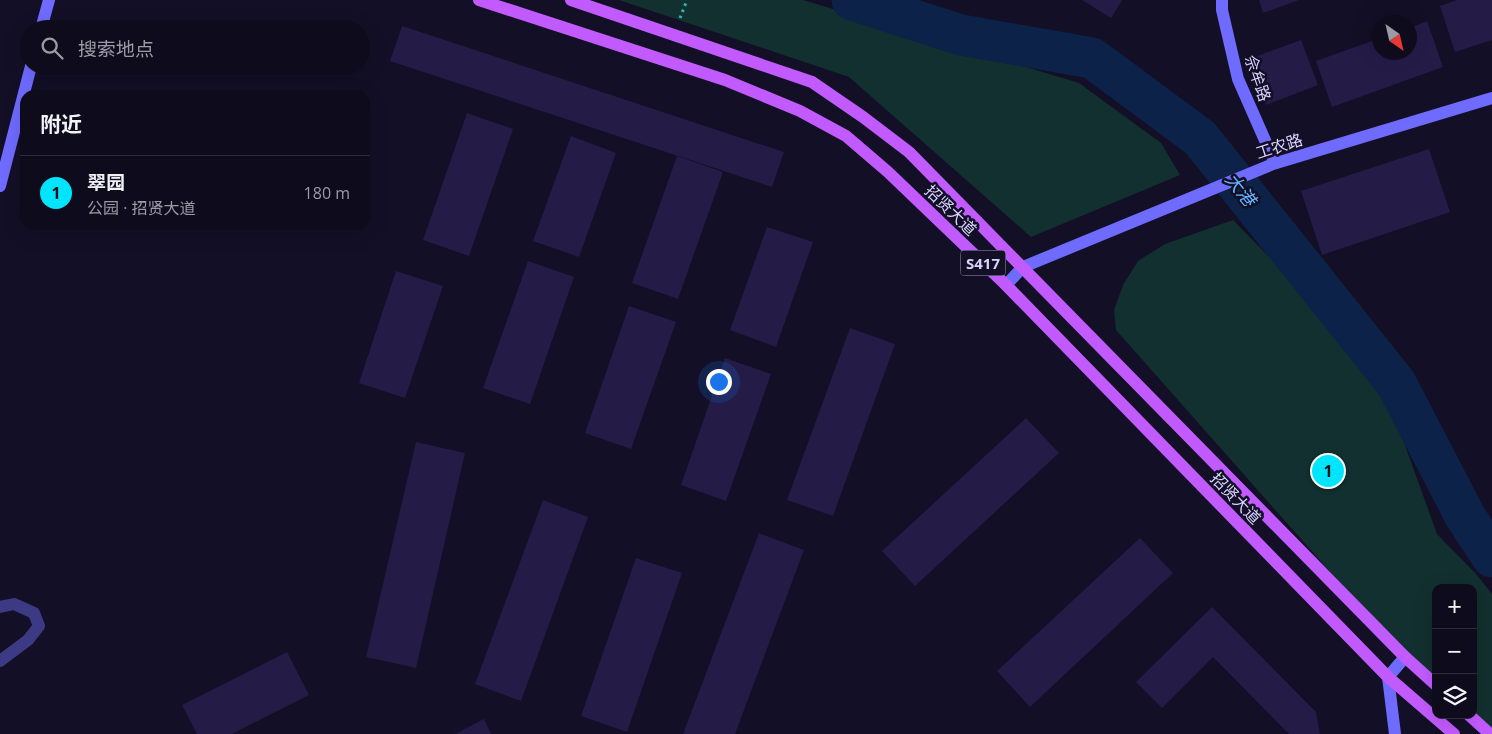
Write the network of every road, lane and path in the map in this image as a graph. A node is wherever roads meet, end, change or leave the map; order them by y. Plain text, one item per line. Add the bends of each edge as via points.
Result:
1 (49, 0) edge
2 (479, 0) edge
3 (571, 0) edge
4 (1222, 0) edge
5 (43, 20) edge
6 (29, 75) edge
7 (25, 90) edge
8 (1492, 98) edge
9 (20, 109) edge
10 (1274, 163) junction
11 (0, 186) edge
12 (1023, 267) junction
13 (1006, 285) junction
14 (0, 607) edge
15 (1405, 657) junction
16 (0, 661) edge
17 (1388, 677) junction
18 (1432, 681) edge
19 (1473, 719) edge
20 (1395, 734) edge
21 (1454, 734) edge
22 (1490, 734) edge

1 - 5 street
2 - 13 main road, 招贤大道 / S417 via 725,80 800,111 846,136
3 - 12 main road, 招贤大道 / S417 via 812,82 909,152
4 - 10 street, 佘牟路 via 1238,79
6 - 7 street
8 - 10 street, 工农路
9 - 11 street
10 - 12 street, 工农路
12 - 13 street, 工农路
12 - 15 main road, 招贤大道 / S417
13 - 17 main road, 招贤大道 / S417
14 - 16 lane via 14,604 34,613 39,626 28,640
15 - 17 street
15 - 18 main road, S417
17 - 20 street
17 - 21 main road, S417
19 - 22 main road

